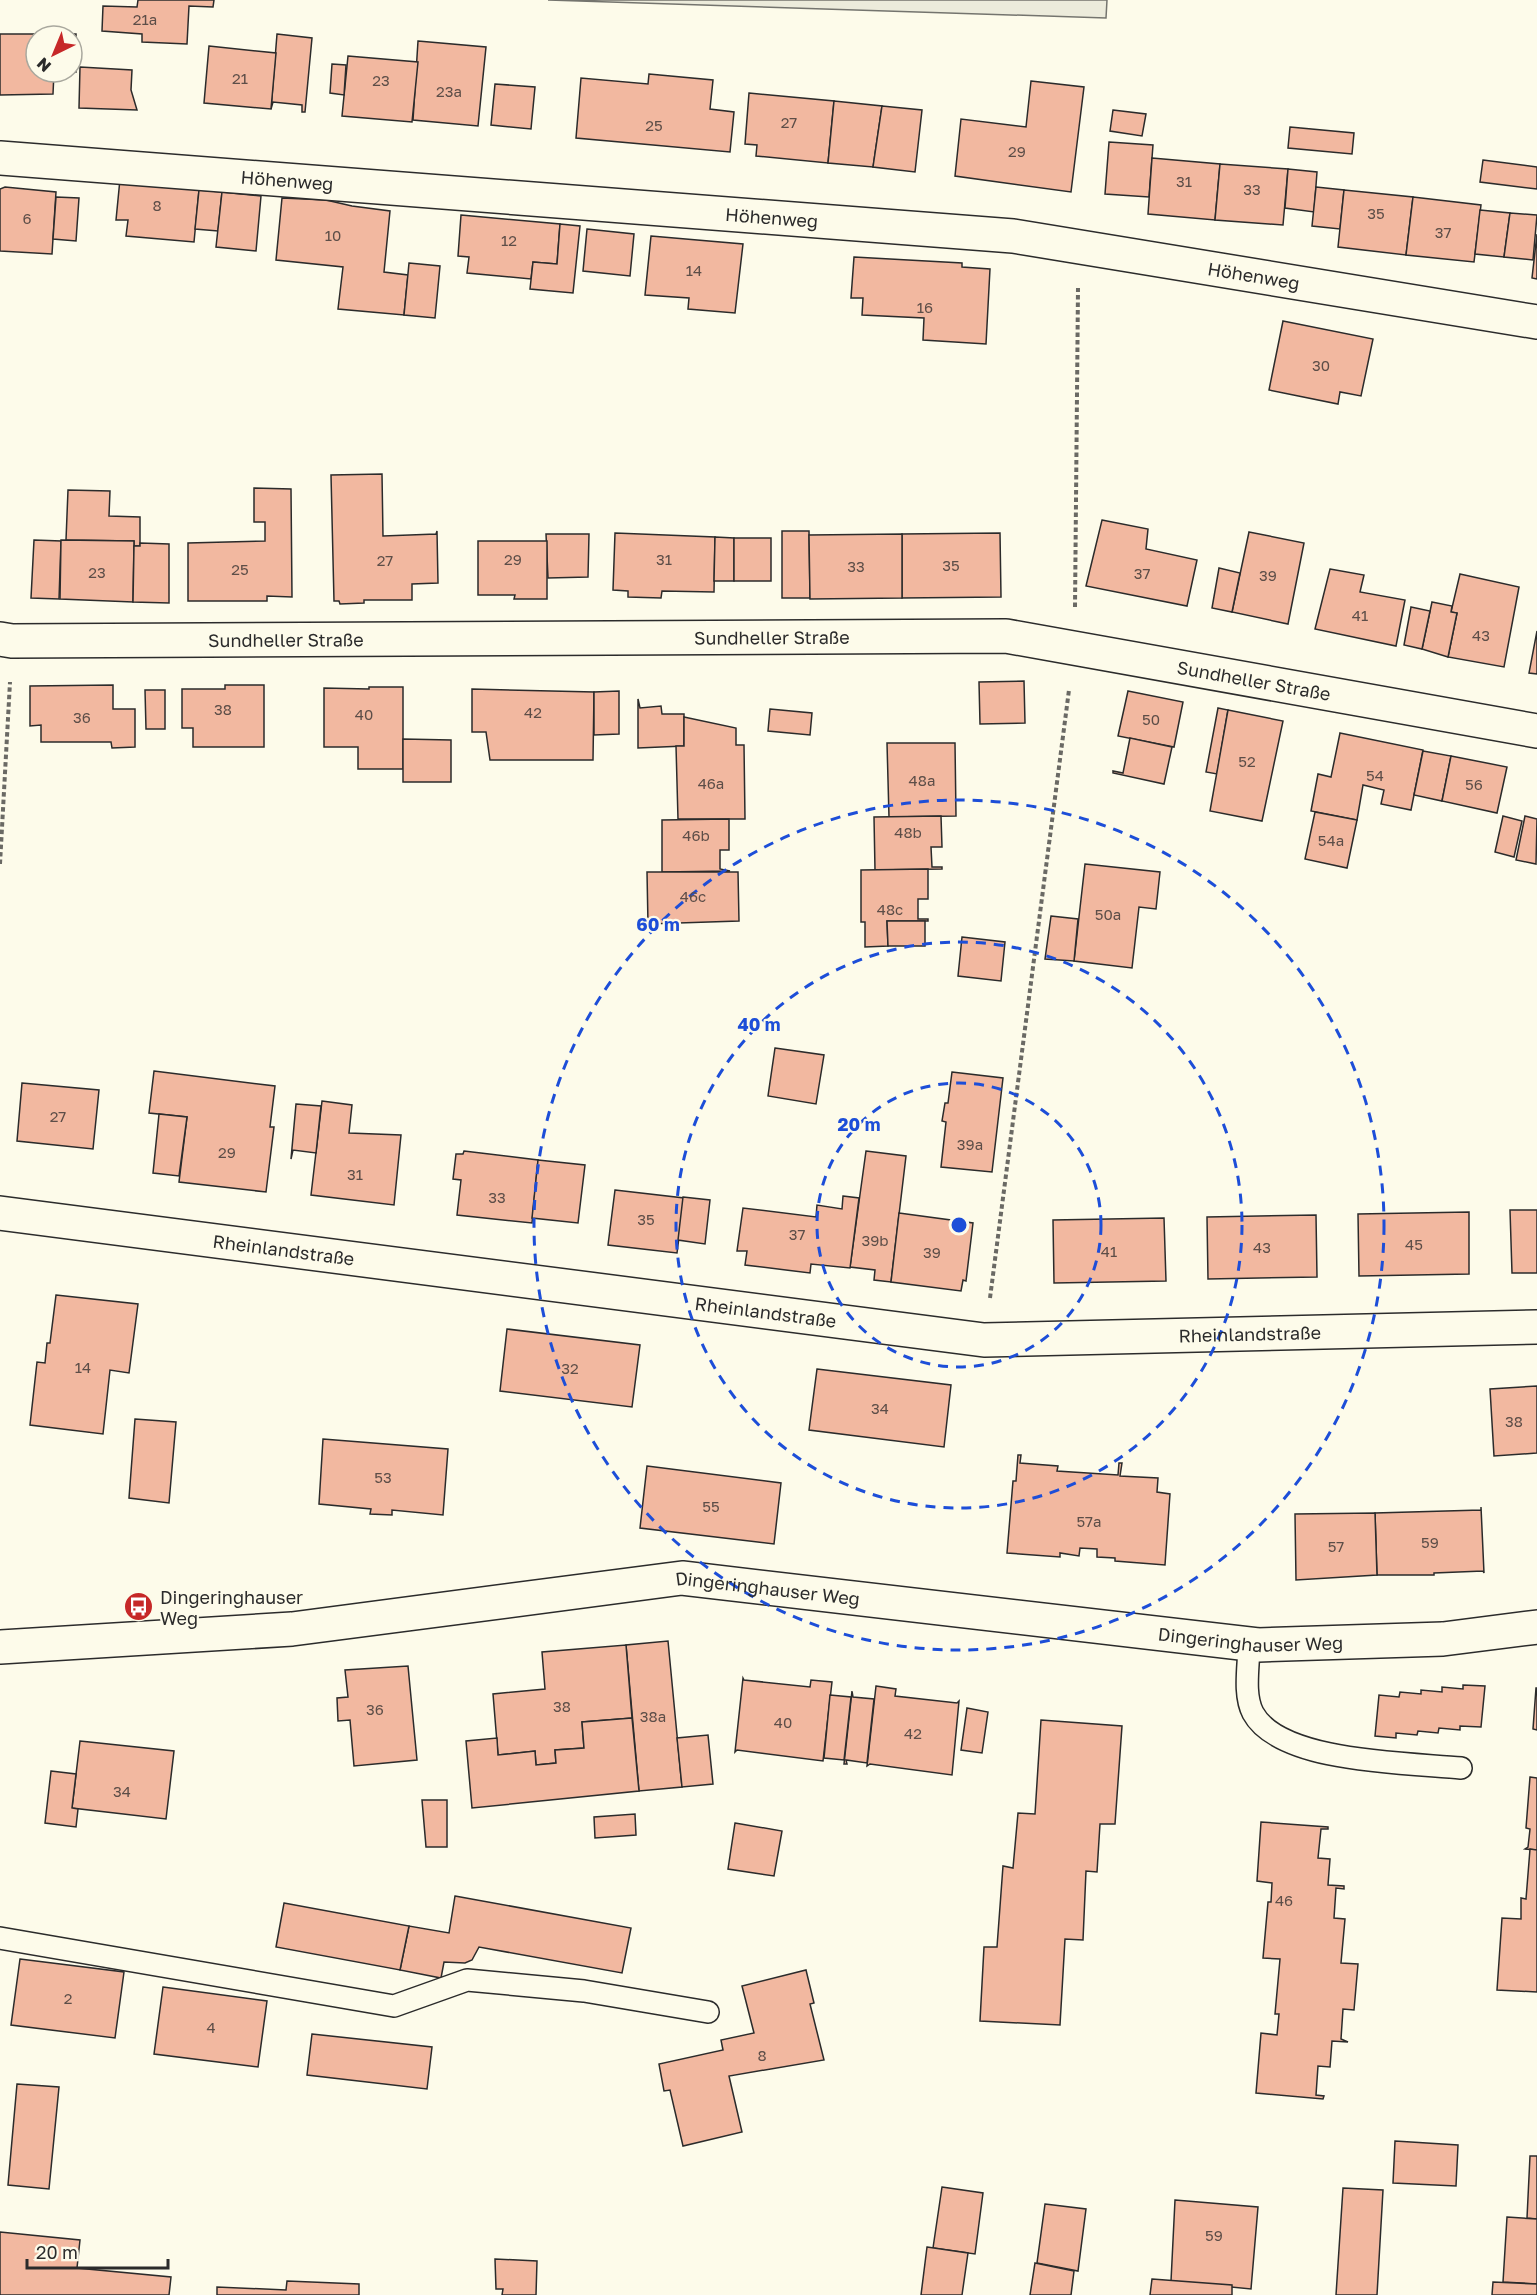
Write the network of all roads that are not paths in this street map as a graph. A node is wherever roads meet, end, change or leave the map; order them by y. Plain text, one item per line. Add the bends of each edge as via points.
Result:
1 (0, 158) edge
2 (1537, 322) edge
3 (6, 640) edge
4 (1537, 731) edge
5 (0, 1213) edge
6 (1537, 1327) edge
7 (1537, 1627) edge
8 (1249, 1644) junction
9 (0, 1647) edge
10 (1461, 1768) dead end
11 (0, 1938) edge
12 (708, 2012) dead end

1 - 2 street, Höhenweg via 1013,236
3 - 4 street, Sundheller Straße via 1006,636
5 - 6 street, Rheinlandstraße via 984,1340
7 - 8 street, Dingeringhauser Weg via 1443,1639
8 - 9 street, Dingeringhauser Weg via 682,1578 292,1629
8 - 10 lane via 1248,1700 1253,1714 1264,1728 1284,1740 1329,1754
11 - 12 lane via 394,2006 466,1980 584,1991

